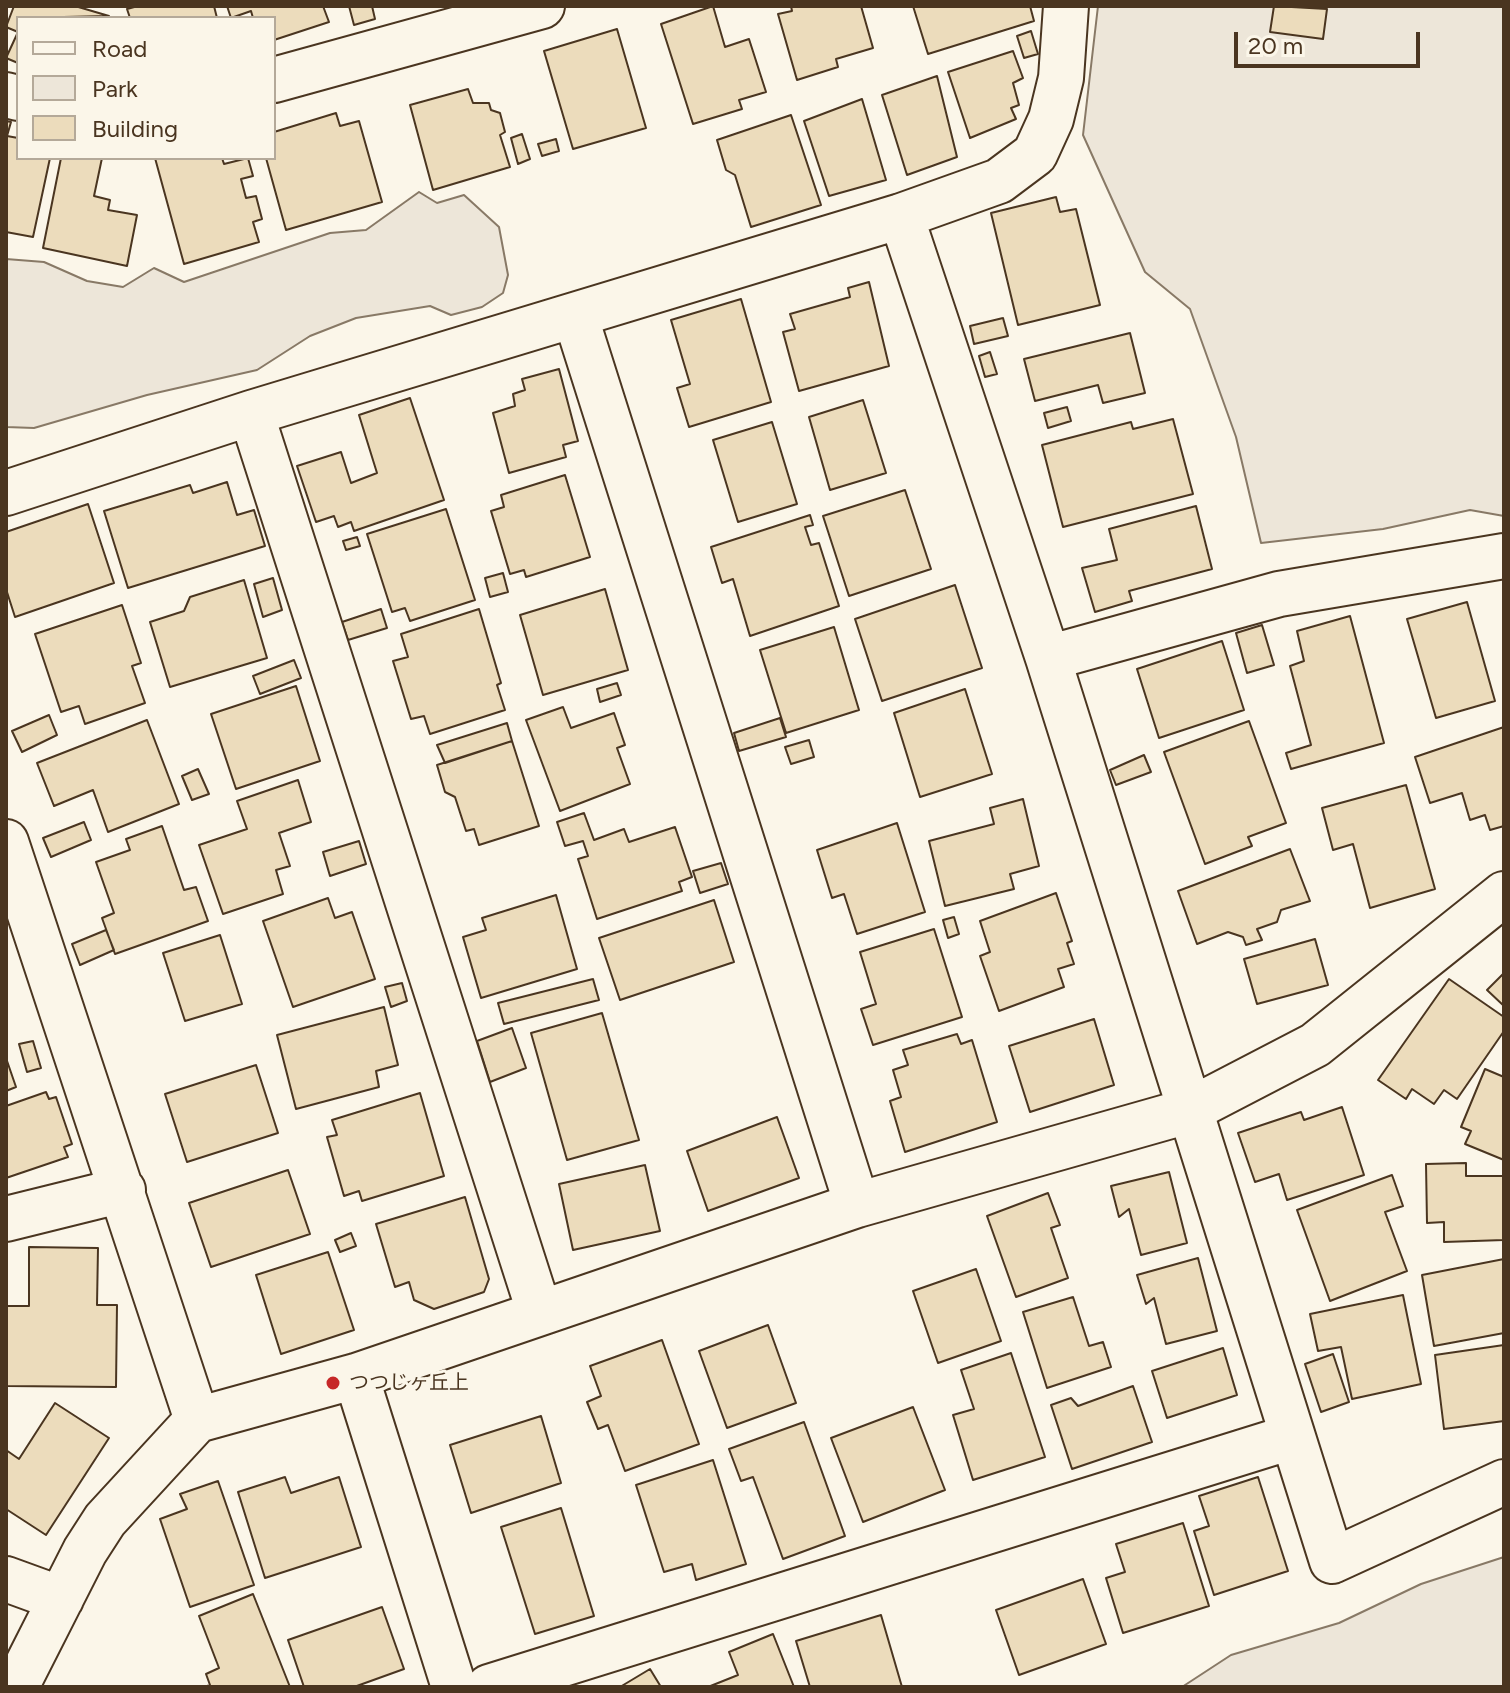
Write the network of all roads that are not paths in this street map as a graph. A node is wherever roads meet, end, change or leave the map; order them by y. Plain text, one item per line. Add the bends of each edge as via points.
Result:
1 (542, 6) edge
2 (1066, 6) edge
3 (276, 79) edge
4 (901, 216) junction
5 (575, 315) junction
6 (251, 413) junction
7 (6, 493) edge
8 (1504, 556) edge
9 (1048, 658) junction
10 (6, 842) edge
11 (1504, 894) edge
12 (1188, 1111) junction
13 (123, 1190) junction
14 (857, 1205) junction
15 (6, 1219) edge
16 (539, 1311) junction
17 (356, 1376) junction
18 (197, 1420) junction
19 (1291, 1437) junction
20 (1504, 1482) edge
21 (6, 1579) edge
22 (61, 1599) junction
23 (16, 1687) edge
24 (454, 1687) edge
25 (489, 1687) edge

1 - 3 street
2 - 4 street via 1061,78 1035,154 999,181
4 - 5 street
4 - 9 street
5 - 6 street
5 - 14 street
6 - 7 street
6 - 16 street
8 - 9 street via 1279,594
9 - 12 street
10 - 13 street
11 - 12 street via 1315,1045
12 - 14 street
12 - 19 street
13 - 15 street
13 - 18 street
14 - 16 street
16 - 17 street
17 - 18 street
17 - 24 street
18 - 22 street via 105,1520
19 - 20 street via 1332,1561
19 - 25 street
21 - 22 street
22 - 23 street

